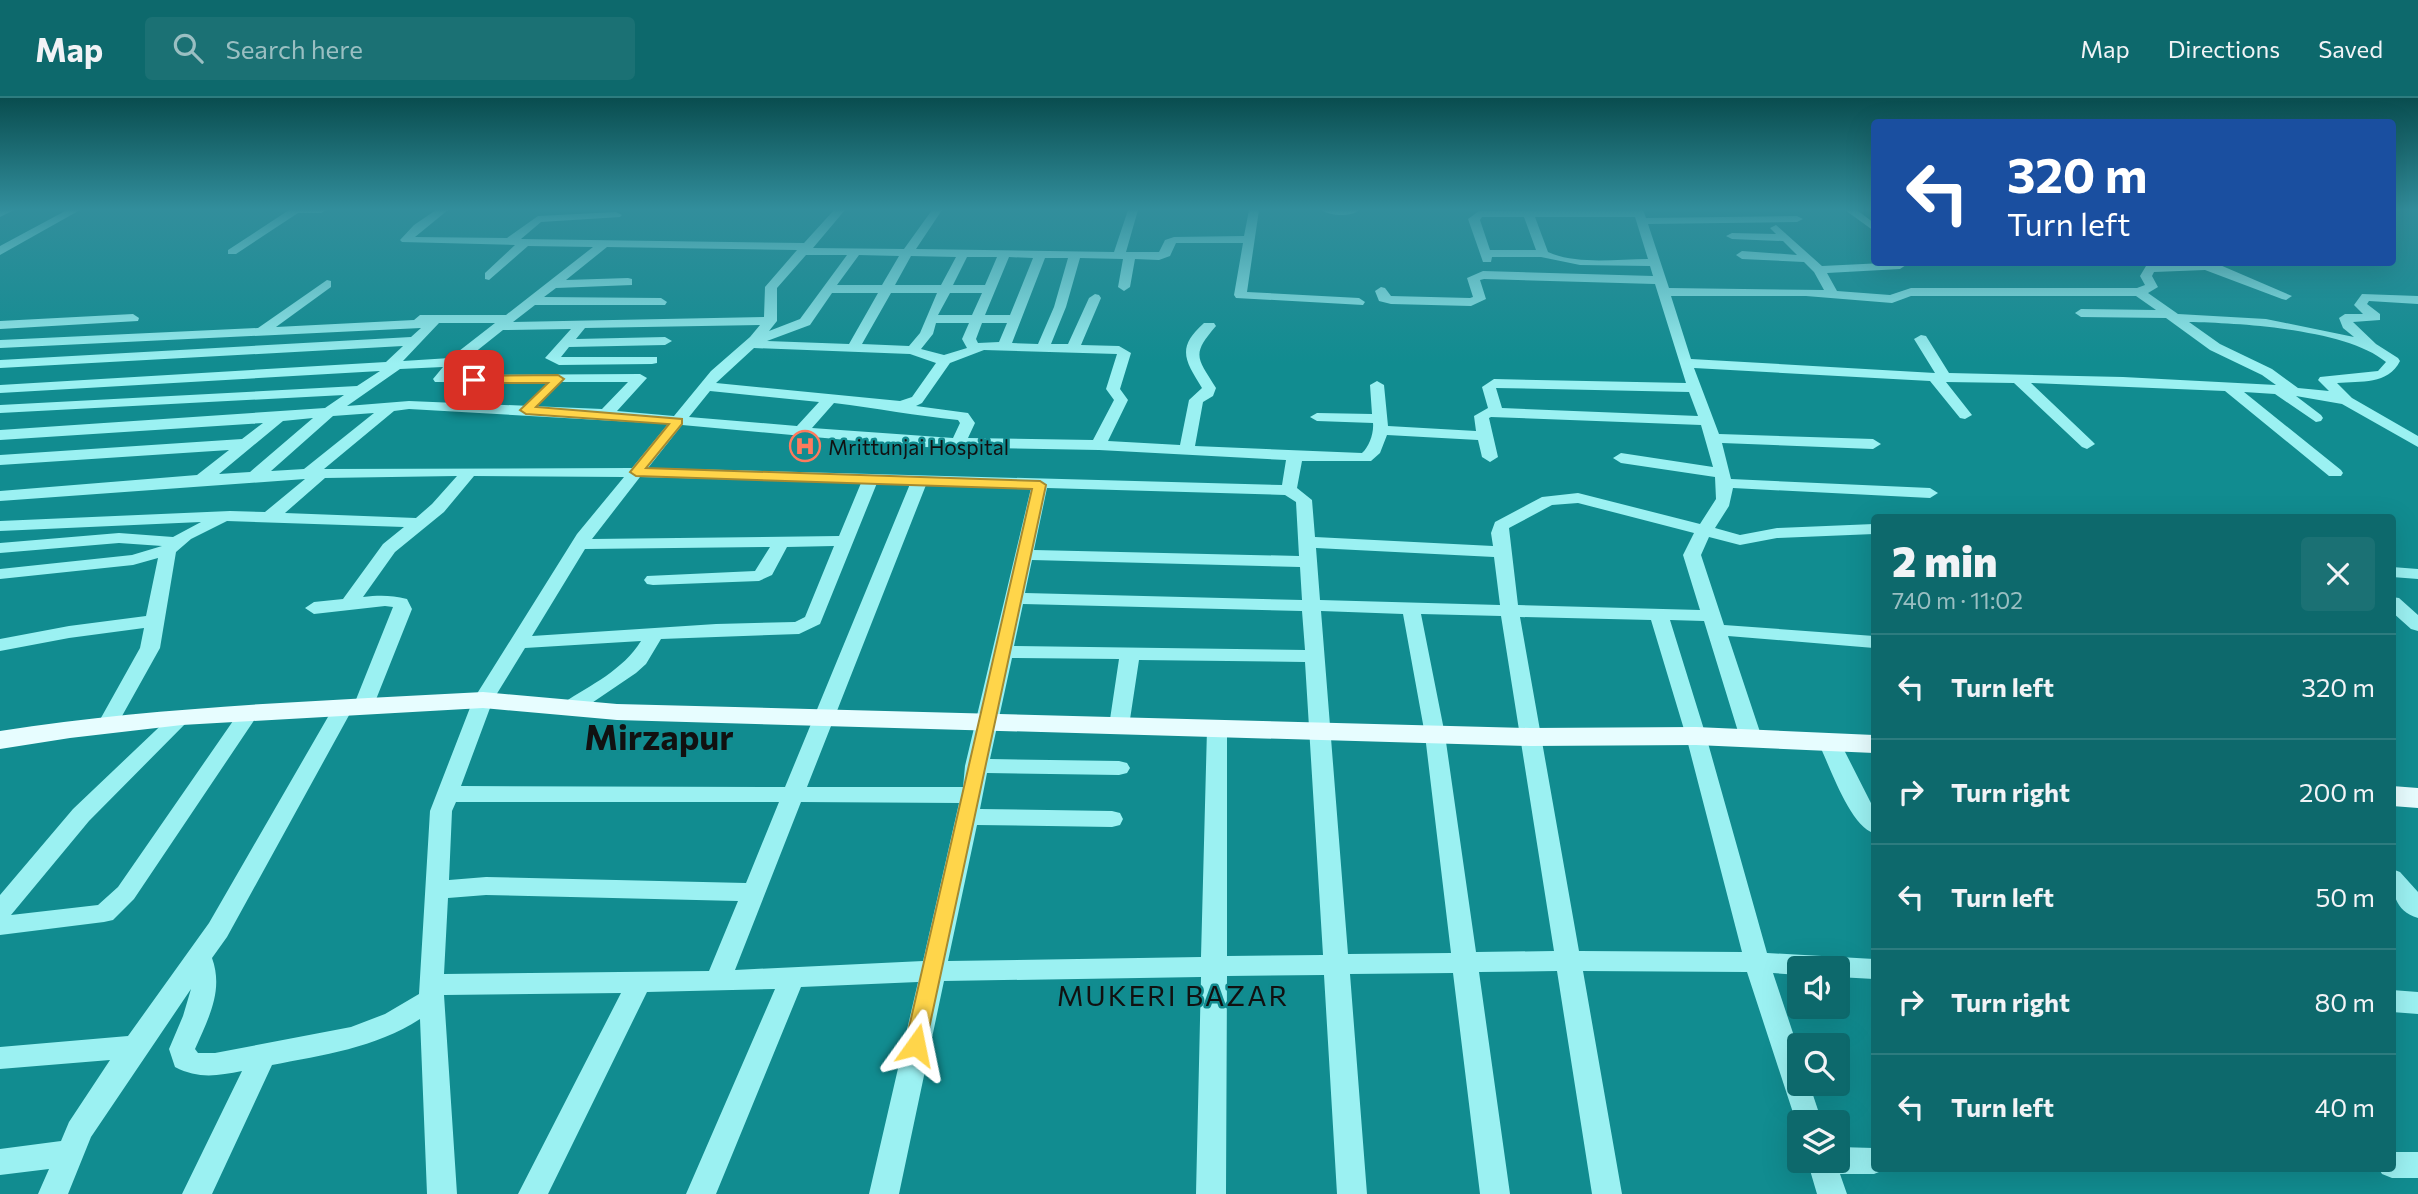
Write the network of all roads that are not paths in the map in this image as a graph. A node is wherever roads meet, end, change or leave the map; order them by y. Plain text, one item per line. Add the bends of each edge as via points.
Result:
1 (505, 261) edge
2 (582, 261) edge
3 (794, 261) edge
4 (849, 261) edge
5 (902, 261) edge
6 (960, 261) edge
7 (1001, 261) edge
8 (1038, 261) edge
9 (1073, 261) edge
10 (1124, 261) edge
11 (1245, 261) edge
12 (1570, 261) edge
13 (1810, 261) edge
14 (1656, 263) joint
15 (1884, 266) edge
16 (2184, 266) edge
17 (2212, 266) edge
18 (1819, 270) junction
19 (489, 276) dead end
20 (628, 282) dead end
21 (552, 284) junction
22 (327, 285) dead end
23 (1663, 286) junction
24 (1124, 287) dead end
25 (830, 289) junction
26 (887, 289) junction
27 (946, 289) junction
28 (990, 289) junction
29 (1381, 291) dead end
30 (2138, 292) junction
31 (1832, 293) junction
32 (2286, 296) dead end
33 (1095, 298) dead end
34 (2418, 300) edge
35 (529, 301) junction
36 (661, 302) dead end
37 (1360, 302) dead end
38 (2081, 313) dead end
39 (2171, 316) junction
40 (133, 318) dead end
41 (409, 319) dead end
42 (930, 319) junction
43 (977, 319) junction
44 (1015, 319) junction
45 (435, 321) junction
46 (770, 321) junction
47 (502, 323) junction
48 (678, 323) junction
49 (582, 324) junction
50 (1, 326) edge
51 (1209, 326) dead end
52 (262, 330) junction
53 (1921, 340) dead end
54 (416, 341) junction
55 (665, 341) junction
56 (753, 342) junction
57 (564, 343) junction
58 (0, 344) edge
59 (1004, 347) junction
60 (1044, 347) junction
61 (853, 348) junction
62 (1073, 348) junction
63 (974, 349) junction
64 (2375, 349) junction
65 (913, 350) junction
66 (946, 359) junction
67 (652, 360) junction
68 (454, 362) junction
69 (1686, 363) junction
70 (0, 364) edge
71 (393, 366) junction
72 (640, 378) junction
73 (1940, 378) junction
74 (558, 379) junction
75 (2018, 379) junction
76 (1377, 385) dead end
77 (2227, 385) junction
78 (706, 386) junction
79 (1695, 388) junction
80 (0, 389) edge
81 (2278, 389) junction
82 (362, 390) junction
83 (2294, 391) junction
84 (831, 398) junction
85 (2347, 401) junction
86 (1649, 402) junction
87 (391, 405) junction
88 (902, 405) junction
89 (0, 409) edge
90 (526, 410) junction
91 (329, 412) junction
92 (1496, 412) junction
93 (606, 414) junction
94 (1965, 415) dead end
95 (279, 417) junction
96 (1317, 417) dead end
97 (2316, 418) dead end
98 (678, 421) junction
99 (1706, 421) junction
100 (1380, 425) junction
101 (800, 432) junction
102 (0, 435) edge
103 (1484, 436) junction
104 (1712, 438) junction
105 (959, 442) junction
106 (2418, 442) edge
107 (243, 444) junction
108 (1873, 444) dead end
109 (2087, 444) dead end
110 (1099, 445) junction
111 (1188, 450) junction
112 (1295, 456) junction
113 (1490, 457) dead end
114 (1621, 458) dead end
115 (0, 460) edge
116 (470, 471) junction
117 (636, 472) junction
118 (2335, 473) dead end
119 (315, 474) junction
120 (253, 478) junction
121 (1722, 478) junction
122 (870, 480) junction
123 (919, 481) junction
124 (198, 482) junction
125 (1040, 485) junction
126 (1289, 490) junction
127 (1930, 493) dead end
128 (0, 496) edge
129 (230, 516) junction
130 (270, 517) junction
131 (419, 523) junction
132 (0, 526) edge
133 (1871, 529) edge
134 (1704, 530) junction
135 (845, 541) junction
136 (781, 542) junction
137 (1307, 542) junction
138 (580, 544) junction
139 (172, 546) junction
140 (0, 548) edge
141 (1502, 552) junction
142 (1024, 555) junction
143 (1308, 562) junction
144 (2396, 572) edge
145 (0, 574) edge
146 (2418, 574) edge
147 (653, 580) dead end
148 (1014, 598) junction
149 (349, 604) junction
150 (2396, 606) edge
151 (1310, 607) junction
152 (314, 608) dead end
153 (1411, 609) junction
154 (1510, 612) junction
155 (1659, 615) junction
156 (155, 621) junction
157 (1716, 623) junction
158 (2418, 625) edge
159 (655, 634) junction
160 (1871, 642) edge
161 (519, 643) junction
162 (0, 645) edge
163 (1002, 652) junction
164 (1130, 654) junction
165 (1314, 656) junction
166 (484, 700) junction
167 (353, 708) junction
168 (570, 708) junction
169 (249, 713) junction
170 (182, 717) junction
171 (823, 717) junction
172 (986, 721) junction
173 (107, 725) junction
174 (1119, 726) junction
175 (1217, 729) junction
176 (1318, 733) junction
177 (1435, 735) junction
178 (1696, 736) junction
179 (1530, 737) junction
180 (1751, 738) junction
181 (0, 740) edge
182 (1829, 742) junction
183 (1871, 744) edge
184 (976, 766) junction
185 (1119, 768) dead end
186 (447, 794) junction
187 (792, 794) junction
188 (971, 795) junction
189 (2396, 796) edge
190 (2418, 799) edge
191 (965, 817) junction
192 (1112, 819) dead end
193 (1871, 821) edge
194 (2404, 885) edge
195 (436, 892) junction
196 (753, 892) junction
197 (2418, 909) edge
198 (0, 912) edge
199 (0, 926) edge
200 (200, 959) junction
201 (1568, 961) junction
202 (1757, 961) junction
203 (1464, 963) junction
204 (1337, 965) junction
205 (1213, 967) junction
206 (1871, 968) edge
207 (932, 971) junction
208 (792, 978) junction
209 (718, 981) junction
210 (639, 982) junction
211 (431, 992) junction
212 (2396, 1001) edge
213 (2418, 1003) edge
214 (135, 1047) junction
215 (263, 1055) junction
216 (0, 1058) edge
217 (1804, 1110) edge
218 (69, 1153) junction
219 (1850, 1160) edge
220 (1871, 1160) edge
221 (0, 1162) edge
222 (2396, 1165) edge
223 (2418, 1165) edge
224 (1825, 1173) edge
225 (53, 1194) edge
226 (197, 1194) edge
227 (442, 1194) edge
228 (534, 1194) edge
229 (701, 1194) edge
230 (884, 1194) edge
231 (1210, 1194) edge
232 (1352, 1194) edge
233 (1495, 1194) edge
234 (1607, 1194) edge
235 (1832, 1194) edge

1 - 19 street
2 - 21 street
3 - 46 street via 771,287
4 - 25 street
5 - 26 street
6 - 27 street
7 - 28 street
8 - 44 street
9 - 60 street
10 - 24 street
11 - 37 street via 1240,295
12 - 14 street
13 - 18 street
14 - 23 street
15 - 18 street
16 - 30 street via 2150,269 2146,276 2152,288
17 - 32 street
18 - 31 street
20 - 21 street
21 - 35 street
22 - 52 street
23 - 29 street via 1483,275 1473,278 1480,299 1471,302 1391,300 1383,298
23 - 31 street
23 - 69 street
25 - 26 street
25 - 56 street via 805,322
26 - 27 street
26 - 61 street
27 - 28 street
27 - 42 street
28 - 43 street
30 - 31 street via 1911,292 1892,299
30 - 39 street
33 - 62 street
34 - 64 street via 2366,297 2360,305 2375,317 2345,318
35 - 36 street
35 - 47 street
38 - 39 street
39 - 64 street via 2303,327
39 - 83 street via 2223,352 2267,372
40 - 50 street
41 - 45 street
42 - 43 street
42 - 65 street via 923,340
43 - 44 street
43 - 63 street via 969,339
44 - 59 street
45 - 47 street
45 - 52 street
45 - 54 street
46 - 48 street
46 - 56 street
47 - 49 street
47 - 68 street
48 - 49 street
48 - 55 street
49 - 57 street
51 - 111 street via 1197,335 1191,350 1209,388 1196,400
52 - 58 street
53 - 73 street
54 - 70 street
54 - 71 street
55 - 57 street
55 - 67 street
56 - 61 street
56 - 78 street
57 - 67 street via 552,359
59 - 60 street
59 - 63 street
60 - 62 street
61 - 65 street
62 - 110 street via 1124,353 1113,390 1121,400
63 - 66 street
64 - 85 street via 2393,361 2388,371 2325,380
65 - 66 street via 928,358
66 - 88 street via 917,400
67 - 72 street
68 - 71 street
68 - 74 street via 440,379
69 - 73 street
69 - 79 street
71 - 80 street
71 - 82 street
72 - 74 street
72 - 93 street
73 - 75 street
73 - 94 street
74 - 90 street
75 - 77 street
75 - 109 street
76 - 100 street
77 - 81 street
77 - 118 street
78 - 84 street
78 - 98 street
79 - 86 street
79 - 99 street
81 - 83 street
81 - 97 street
82 - 89 street
82 - 91 street
83 - 85 street
84 - 88 street
84 - 101 street
85 - 106 street
86 - 92 street
86 - 92 street via 1494,383 1489,387
86 - 99 street
87 - 90 street
87 - 91 street
87 - 119 street
88 - 105 street via 963,416 968,423
90 - 93 street
91 - 95 street
91 - 120 street
92 - 103 street via 1481,416
93 - 98 street
95 - 102 street
95 - 107 street
96 - 100 street
98 - 101 street
98 - 117 street
99 - 104 street
100 - 103 street
100 - 112 street via 1373,453 1365,458
101 - 105 street
103 - 113 street
104 - 108 street
104 - 121 street
105 - 110 street
107 - 115 street
107 - 124 street
110 - 111 street
111 - 112 street
112 - 126 street
114 - 121 street
116 - 117 street
116 - 119 street
116 - 131 street
117 - 122 street
117 - 138 street
119 - 120 street
119 - 130 street
120 - 124 street
121 - 127 street
121 - 134 street via 1724,499
122 - 123 street
122 - 135 street
123 - 125 street
123 - 171 street
124 - 128 street
125 - 126 street
125 - 142 street
126 - 137 street via 1304,500
129 - 130 street
129 - 132 street
129 - 139 street via 185,535
130 - 131 street
131 - 149 street via 389,548
133 - 134 street via 1777,533 1748,540
134 - 141 street via 1594,500 1563,498 1548,500 1501,526
134 - 157 street via 1692,555
135 - 136 street
135 - 159 street via 807,625
136 - 138 street
136 - 147 street via 759,576
137 - 141 street
137 - 143 street
138 - 161 street
139 - 140 street via 120,538
139 - 145 street via 133,560
139 - 156 street
141 - 154 street
142 - 143 street
142 - 148 street
143 - 151 street
144 - 146 street
148 - 151 street
148 - 163 street
149 - 152 street
149 - 167 street via 395,600 403,610
150 - 158 street
151 - 153 street
151 - 165 street
153 - 154 street
153 - 177 street
154 - 155 street
154 - 179 street
155 - 157 street
155 - 178 street
156 - 162 street
156 - 173 street via 150,648
157 - 160 street
157 - 180 street
159 - 161 street
159 - 168 street via 629,670
161 - 166 street
163 - 164 street
163 - 172 street
164 - 165 street
164 - 174 street
165 - 176 street
166 - 167 main road
166 - 168 main road
166 - 186 street
167 - 169 main road
167 - 200 street
168 - 171 main road
169 - 170 main road
169 - 199 street via 114,906 89,916
170 - 173 main road
170 - 198 street via 81,815
171 - 172 main road
171 - 187 street
172 - 174 main road
172 - 184 street
173 - 181 main road
174 - 175 main road
175 - 176 main road
175 - 205 street
176 - 177 main road
176 - 204 street
177 - 179 main road
177 - 203 street
178 - 179 main road
178 - 180 main road
178 - 202 street
179 - 201 street
180 - 182 main road
182 - 183 main road
182 - 193 street
184 - 185 street
184 - 188 street
186 - 187 street
186 - 195 street via 441,811
187 - 188 street
187 - 196 street
188 - 191 street
189 - 190 main road
191 - 192 street
191 - 207 street
194 - 197 street
195 - 196 street via 486,886
195 - 211 street
196 - 209 street
200 - 214 street
200 - 215 street via 206,985 182,1049 186,1059 215,1065
201 - 202 street
201 - 203 street
201 - 234 street
202 - 206 street
202 - 217 street
203 - 204 street
203 - 233 street
204 - 205 street
204 - 232 street
205 - 207 street
205 - 231 street
207 - 208 street
207 - 230 street
208 - 209 street
208 - 229 street
209 - 210 street
210 - 211 street
210 - 228 street
211 - 215 street via 394,1022 363,1035
211 - 227 street
212 - 213 street
214 - 216 street
214 - 218 street
215 - 226 street
218 - 221 street
218 - 225 street
219 - 220 street
222 - 223 street
224 - 235 street

